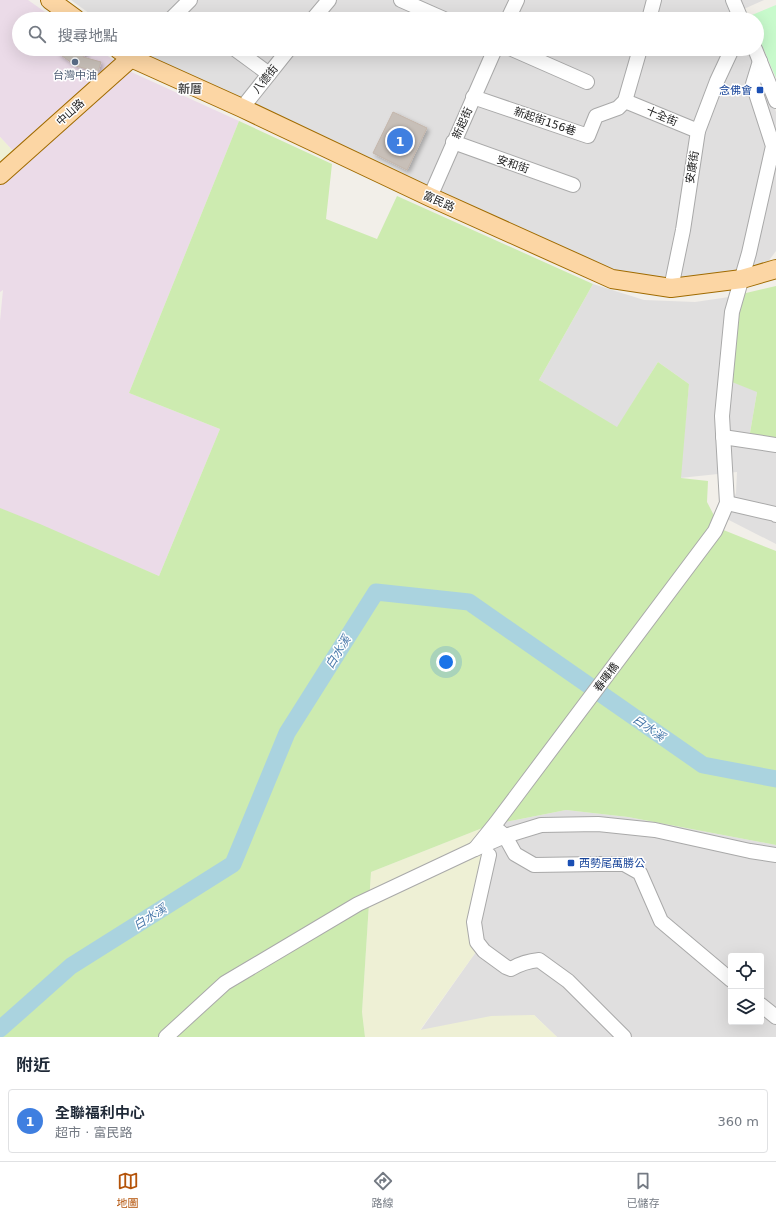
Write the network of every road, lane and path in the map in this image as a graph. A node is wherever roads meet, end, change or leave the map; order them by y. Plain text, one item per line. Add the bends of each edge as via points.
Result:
1 (50, 0) edge
2 (190, 0) edge
3 (329, 0) edge
4 (400, 0) edge
5 (517, 0) edge
6 (654, 0) edge
7 (733, 0) edge
8 (66, 12) edge
9 (178, 12) edge
10 (320, 12) edge
11 (428, 12) edge
12 (511, 12) edge
13 (651, 12) edge
14 (738, 12) edge
15 (126, 56) edge
16 (138, 56) edge
17 (245, 56) edge
18 (283, 56) edge
19 (492, 56) edge
20 (528, 56) edge
21 (638, 56) edge
22 (729, 56) edge
23 (757, 56) edge
24 (757, 56) edge
25 (269, 74) junction
26 (587, 82) dead end
27 (473, 97) junction
28 (625, 101) junction
29 (776, 101) edge
30 (242, 108) junction
31 (698, 131) junction
32 (453, 142) junction
33 (0, 175) edge
34 (573, 185) dead end
35 (430, 197) junction
36 (776, 269) edge
37 (742, 279) junction
38 (671, 288) junction
39 (723, 437) junction
40 (776, 445) edge
41 (727, 503) junction
42 (776, 515) edge
43 (496, 823) junction
44 (505, 836) junction
45 (475, 849) junction
46 (489, 855) dead end
47 (776, 855) edge
48 (728, 978) edge
49 (764, 1007) edge
50 (776, 1017) edge
51 (166, 1037) edge
52 (624, 1037) edge

1 - 8 main road
2 - 9 street
3 - 10 street
4 - 11 street
5 - 12 street
6 - 13 street
7 - 14 street
15 - 33 main road, 中山路
16 - 30 main road, 富民路
17 - 25 street
18 - 25 street, 八德街
19 - 27 street, 新起街
20 - 26 street
21 - 28 street
22 - 31 street, 安康街
23 - 29 street
24 - 37 street via 753,84 772,146 750,253
25 - 30 street, 八德街
27 - 28 street, 新起街156巷 via 588,136 596,116 618,108
27 - 32 street, 新起街
28 - 31 street, 十全街
30 - 35 main road, 富民路
31 - 38 street, 安康街
32 - 34 street, 安和街
32 - 35 street, 新起街
35 - 38 main road, 富民路 via 612,278
36 - 37 main road, 富民路
37 - 38 main road, 富民路
37 - 39 street via 732,312 722,416
39 - 40 street
39 - 41 street
41 - 42 street
41 - 43 street, 春暉橋 via 715,531
43 - 44 street via 499,831
43 - 45 street, 春暉橋
44 - 45 street
44 - 47 street via 540,825 598,824 655,830
44 - 48 street via 515,854 534,865 624,864 640,873 661,922
45 - 51 street via 358,904 225,983
46 - 52 street via 474,922 477,942 484,951 512,969 520,963 539,960 568,981
49 - 50 street

